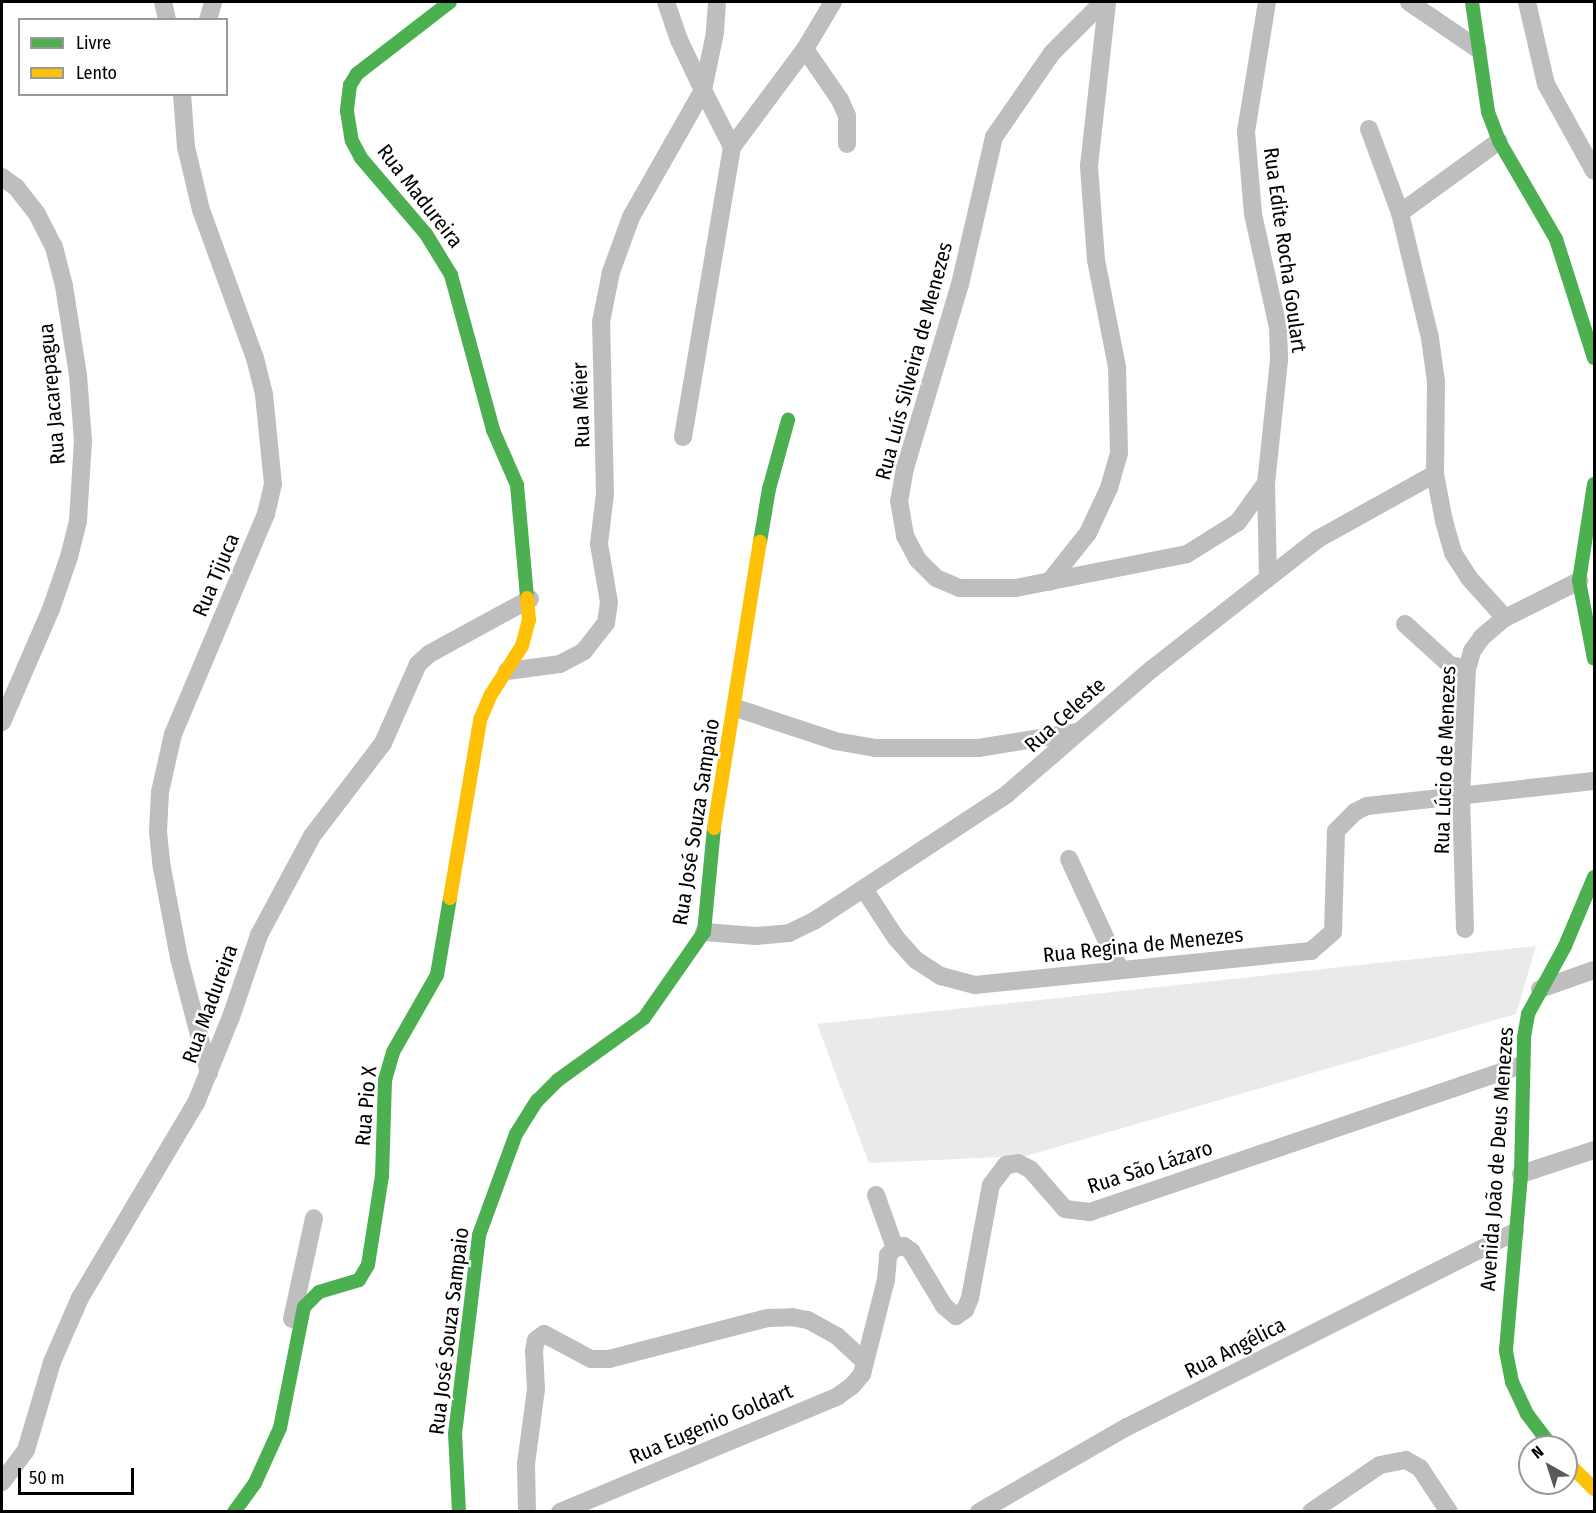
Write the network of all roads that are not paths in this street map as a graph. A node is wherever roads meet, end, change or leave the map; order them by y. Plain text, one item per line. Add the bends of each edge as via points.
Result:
1 (163, 2) edge
2 (213, 2) edge
3 (450, 2) edge
4 (666, 2) edge
5 (717, 2) edge
6 (833, 2) edge
7 (1105, 2) edge
8 (1267, 2) edge
9 (1408, 2) edge
10 (1472, 2) edge
11 (1527, 2) edge
12 (167, 18) edge
13 (209, 18) edge
14 (805, 49) junction
15 (1478, 49) junction
16 (703, 90) junction
17 (182, 96) edge
18 (1369, 129) dead end
19 (1499, 141) junction
20 (847, 144) dead end
21 (732, 147) junction
22 (1594, 171) edge
23 (2, 177) edge
24 (1400, 213) junction
25 (1594, 358) edge
26 (788, 420) dead end
27 (683, 437) dead end
28 (1435, 474) junction
29 (1266, 483) junction
30 (1594, 484) edge
31 (1268, 578) junction
32 (1579, 581) junction
33 (1049, 582) junction
34 (530, 599) junction
35 (1504, 618) junction
36 (1405, 624) dead end
37 (1594, 659) edge
38 (1467, 669) junction
39 (507, 671) junction
40 (736, 708) junction
41 (2, 722) edge
42 (1077, 732) junction
43 (1594, 781) edge
44 (1461, 796) junction
45 (1069, 859) dead end
46 (1594, 877) edge
47 (864, 889) junction
48 (1465, 929) dead end
49 (704, 932) junction
50 (1119, 967) junction
51 (1594, 970) edge
52 (1540, 989) junction
53 (1522, 1065) junction
54 (209, 1073) junction
55 (1594, 1150) edge
56 (1521, 1174) junction
57 (876, 1195) dead end
58 (314, 1218) dead end
59 (1515, 1233) junction
60 (894, 1248) junction
61 (297, 1343) junction
62 (865, 1362) junction
63 (1543, 1435) edge
64 (1578, 1473) edge
65 (2, 1482) edge
66 (1594, 1489) edge
67 (988, 1510) edge
68 (234, 1512) edge
69 (459, 1512) edge
70 (528, 1512) edge
71 (560, 1512) edge
72 (1311, 1512) edge
73 (1449, 1512) edge

1 - 12 street
2 - 13 street
3 - 34 street, Rua Madureira via 357,74 350,85 347,111 352,141 361,158 426,234 451,275 493,430 517,485
4 - 16 street
5 - 16 street, Rua Méier
6 - 14 street
7 - 33 street via 1089,166 1096,260 1117,367 1119,453 1109,488 1088,533
7 - 33 street, Rua Luís Silveira de Menezes via 1052,53 994,137 960,284 899,501 905,536 918,560 936,578 959,588 1016,588
8 - 29 street, Rua Edite Rocha Goulart via 1246,132 1253,214 1278,328 1279,360
9 - 15 street
10 - 15 street
11 - 22 street via 1546,84
14 - 20 street via 840,100 847,116
14 - 21 street
15 - 19 street via 1488,112
16 - 21 street
16 - 39 street, Rua Méier via 631,218 611,272 601,322 605,494 599,544 609,602 606,623 584,651 560,664
17 - 54 street, Rua Tijuca via 186,147 201,210 255,358 264,395 273,484 266,514 173,734 160,792 158,832 162,868 179,957
18 - 24 street
19 - 24 street
19 - 25 street via 1556,238
21 - 27 street
23 - 41 street, Rua Jacarepagua via 16,187 37,214 54,247 74,352 82,441 78,521 69,557
24 - 28 street via 1430,338 1436,382
26 - 40 street, Rua José Souza Sampaio via 769,489
28 - 31 street, Rua Celeste via 1318,539
28 - 35 street via 1453,553
29 - 31 street, Rua Edite Rocha Goulart
29 - 33 street, Rua Luís Silveira de Menezes via 1238,522 1187,554
30 - 32 street
31 - 42 street, Rua Celeste
32 - 35 street, Rua Lúcio de Menezes
32 - 37 street
34 - 39 street, Rua Madureira via 522,646
34 - 54 street, Rua Madureira via 429,654 418,664 382,743 312,836 284,884 259,935
35 - 38 street, Rua Lúcio de Menezes via 1482,637
36 - 38 street via 1450,665
38 - 44 street, Rua Lúcio de Menezes
39 - 61 street, Rua Pio X via 480,720 437,975 406,1027 385,1080 382,1176 368,1265 352,1285 310,1298 304,1307
40 - 42 street via 835,741 876,748 978,748
40 - 49 street, Rua José Souza Sampaio via 708,866
42 - 47 street, Rua Celeste via 1007,794
43 - 44 street
44 - 48 street, Rua Lúcio de Menezes
44 - 50 street, Rua Regina de Menezes via 1367,806 1336,831 1333,932 1311,951
45 - 50 street
46 - 52 street, Avenida João de Deus Menezes via 1565,946
47 - 49 street, Rua Celeste via 789,933 756,936
47 - 50 street, Rua Regina de Menezes via 896,938 916,960 941,976 975,985
49 - 69 street, Rua José Souza Sampaio via 644,1018 558,1080 537,1101 516,1134 479,1235 455,1434
51 - 52 street
52 - 53 street, Avenida João de Deus Menezes via 1528,1014
53 - 56 street, Avenida João de Deus Menezes
53 - 60 street, Rua São Lázaro via 1090,1212 1065,1209 1030,1169 1018,1163 1006,1165 991,1185 969,1298 956,1316 944,1306 911,1251 904,1246
54 - 65 street, Rua Madureira via 165,1160 80,1298 52,1362 26,1450
55 - 56 street
56 - 59 street, Avenida João de Deus Menezes
57 - 60 street
58 - 61 street via 293,1314
59 - 63 street, Avenida João de Deus Menezes via 1506,1350 1512,1382 1527,1414
59 - 67 street, Rua Angélica via 1126,1427
60 - 62 street, Rua Eugenio Goldart via 888,1254 886,1280
61 - 68 street, Rua Pio X via 280,1428 255,1483
62 - 70 street via 837,1336 808,1320 792,1317 768,1318 609,1359 591,1359 548,1335 540,1336 534,1351 536,1389 527,1449
62 - 71 street, Rua Eugenio Goldart via 862,1374 838,1396
64 - 66 street
72 - 73 street via 1380,1465 1396,1460 1420,1468

